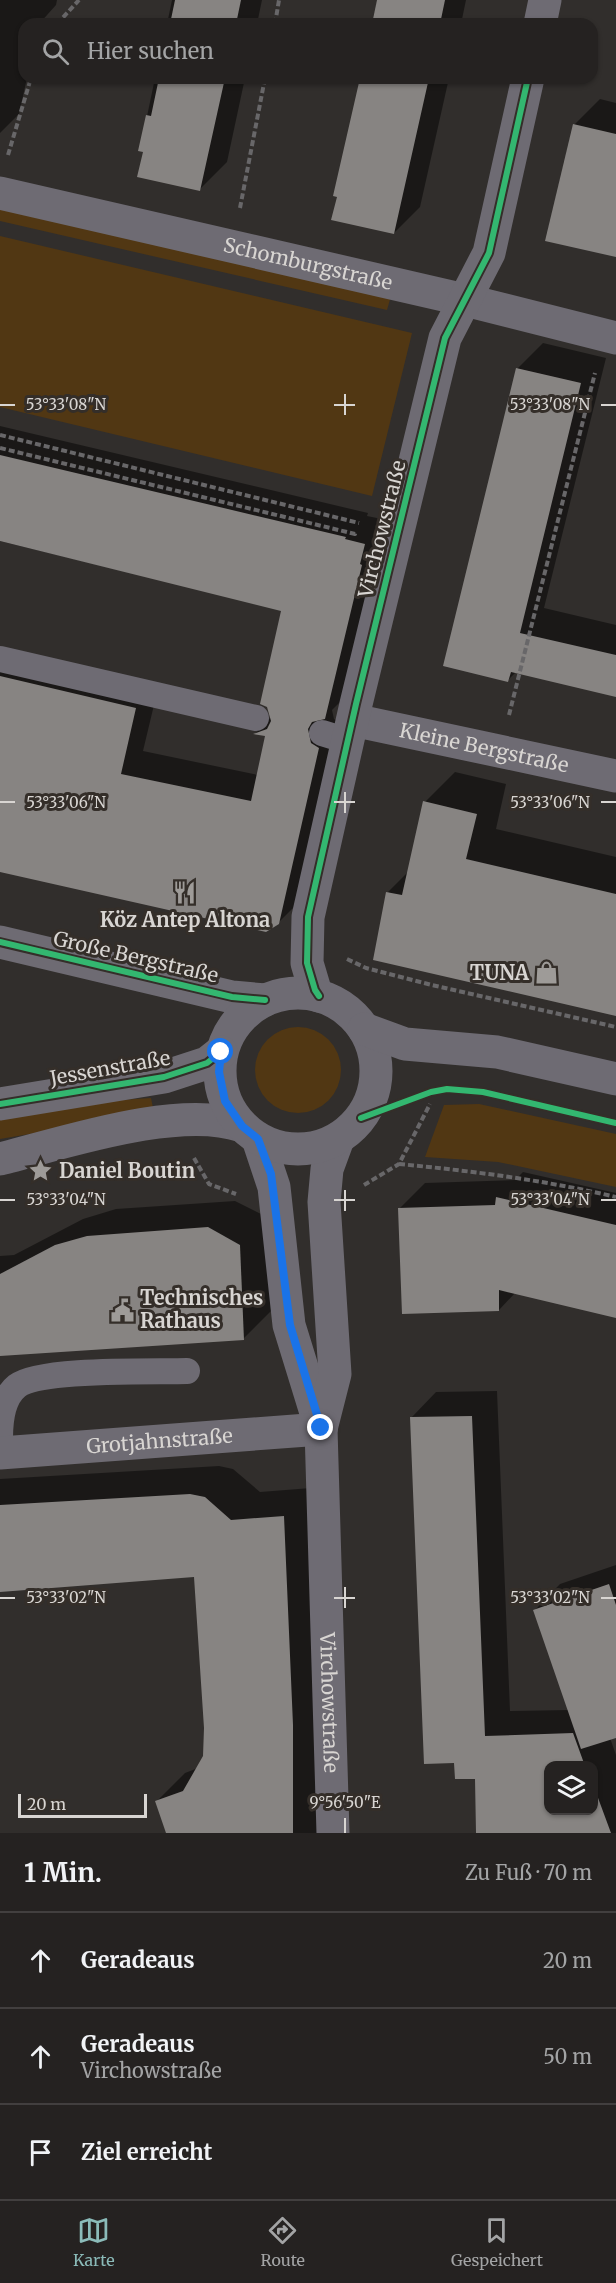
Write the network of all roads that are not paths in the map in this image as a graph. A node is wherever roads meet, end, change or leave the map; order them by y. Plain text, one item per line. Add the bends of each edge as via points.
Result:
1 (545, 0) edge
2 (541, 18) edge
3 (527, 84) edge
4 (0, 193) edge
5 (465, 300) junction
6 (610, 336) edge
7 (0, 658) edge
8 (256, 718) dead end
9 (341, 732) junction
10 (616, 776) edge
11 (0, 942) edge
12 (319, 996) junction
13 (265, 1000) junction
14 (364, 1029) junction
15 (221, 1052) junction
16 (616, 1079) edge
17 (0, 1104) edge
18 (250, 1133) junction
19 (338, 1139) junction
20 (0, 1159) edge
21 (187, 1371) dead end
22 (321, 1428) junction
23 (0, 1438) edge
24 (0, 1453) edge
25 (333, 1833) edge

1 - 2 street
3 - 5 street, Virchowstraße via 489,253
4 - 5 street, Schomburgstraße
5 - 6 street, Schomburgstraße
5 - 9 street, Virchowstraße via 445,338 398,532
7 - 8 lane
9 - 10 street, Kleine Bergstraße via 500,751
9 - 12 street, Virchowstraße via 308,917 307,963
11 - 13 street, Große Bergstraße via 232,997
12 - 13 street via 287,993
12 - 14 street via 345,1008
13 - 15 street via 234,1025
14 - 16 street via 405,1044 497,1052
14 - 19 street via 375,1058 374,1089 361,1118
15 - 17 street, Jessenstraße via 207,1064 172,1075
15 - 18 street via 222,1092 229,1110
18 - 19 street via 287,1149 318,1147
18 - 20 street via 221,1121 198,1119 131,1126
18 - 22 street, Virchowstraße via 274,1187 290,1325
19 - 22 street, Virchowstraße via 327,1169 324,1202 335,1374
21 - 23 lane via 43,1376 17,1386 6,1402
22 - 24 street, Grotjahnstraße
22 - 25 street, Virchowstraße

